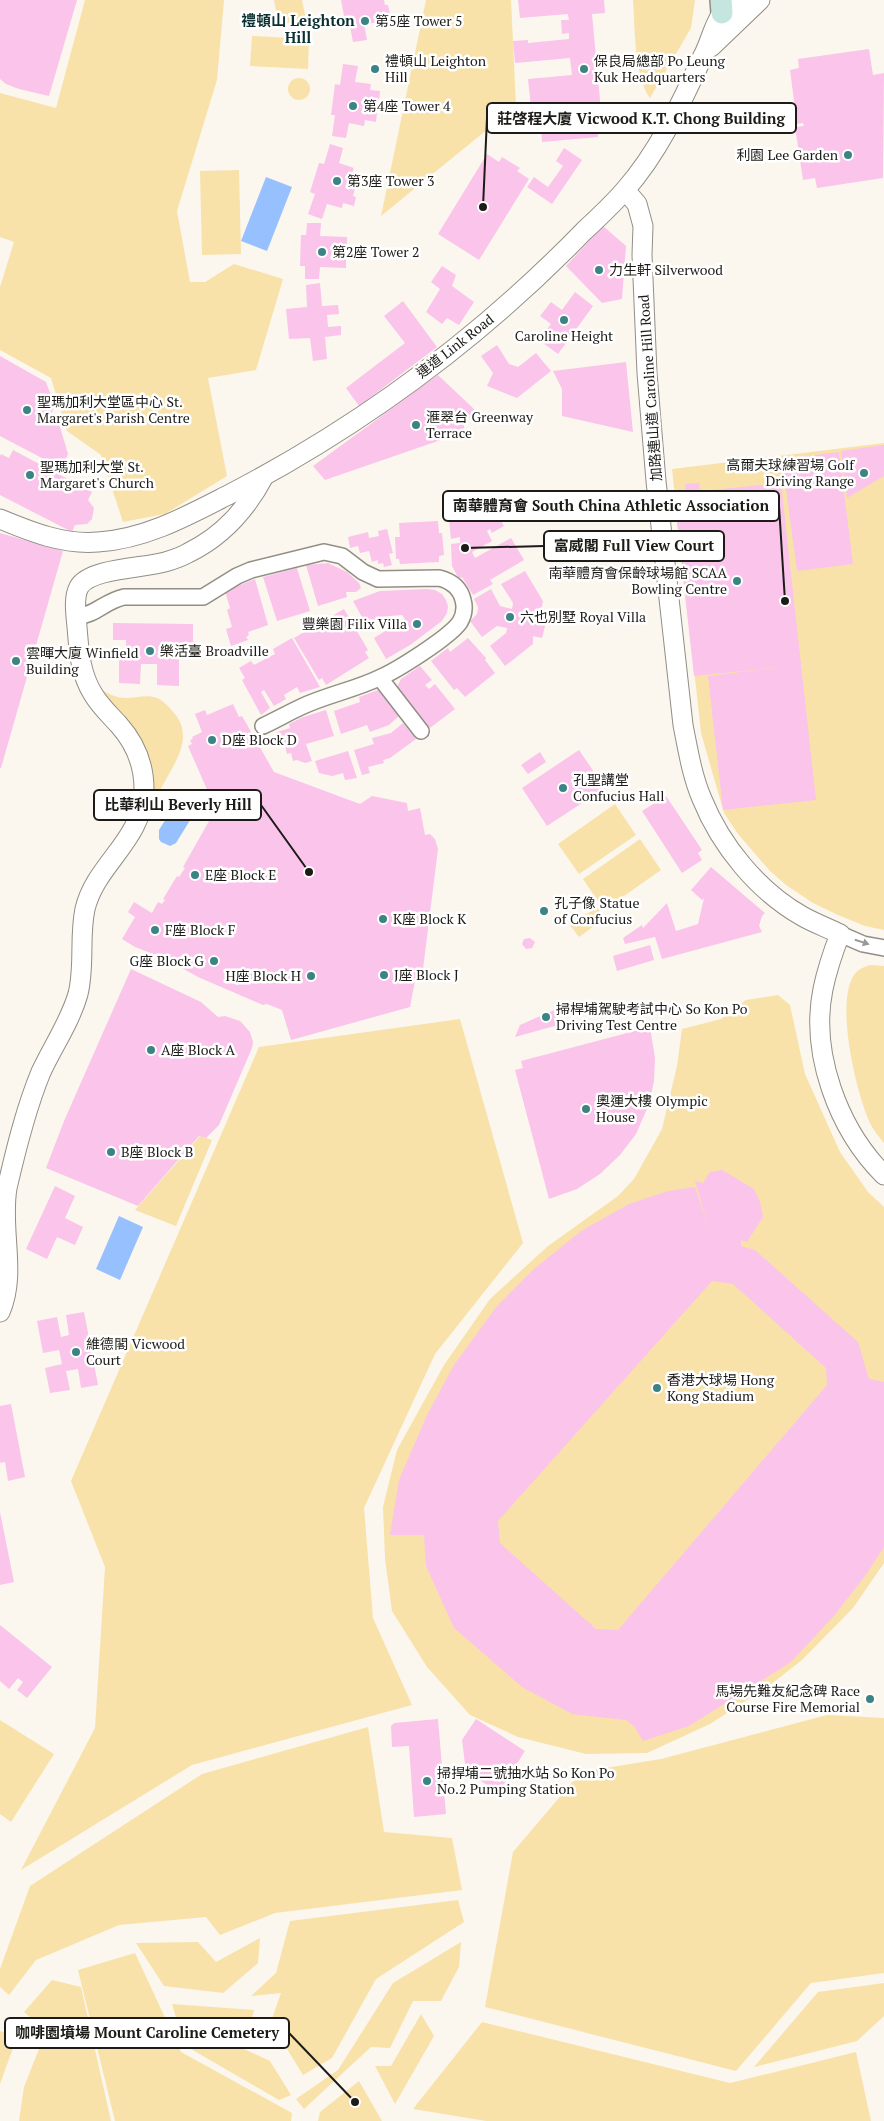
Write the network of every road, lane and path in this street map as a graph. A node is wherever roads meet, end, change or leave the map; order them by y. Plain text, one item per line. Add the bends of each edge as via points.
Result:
1 (739, 0) edge
2 (760, 0) edge
3 (722, 7) edge
4 (704, 56) junction
5 (625, 190) junction
6 (264, 476) junction
7 (0, 519) edge
8 (76, 617) junction
9 (380, 678) junction
10 (264, 726) dead end
11 (421, 731) dead end
12 (840, 934) junction
13 (884, 948) edge
14 (884, 1175) edge
15 (0, 1312) edge

1 - 3 street via 733,7
2 - 4 street
3 - 4 street
4 - 5 street via 660,141
5 - 6 street, 連道 Link Road via 532,283 448,353 350,425
5 - 12 street, 加路連山道 Caroline Hill Road via 637,204 643,226 647,372 656,481 683,725 699,790 726,842 758,882 803,917
6 - 7 street, 連道 Link Road via 147,533 98,542 63,541
6 - 8 street via 240,514 206,543 166,562 87,579 79,587
8 - 9 street via 88,616 113,599 124,596 204,597 251,570 324,552 342,556 378,579 429,577 449,580 462,595 463,614 459,623 418,656
8 - 15 street via 80,661 88,685 132,743 142,769 142,806 124,846 102,872 91,892 84,921 77,997 29,1106 6,1189 4,1235 8,1284
9 - 10 street via 301,707
9 - 11 street
12 -> 13 street, 加路連山道 Caroline Hill Road via 863,944
12 - 14 street via 822,991 820,1022 826,1069 846,1123

